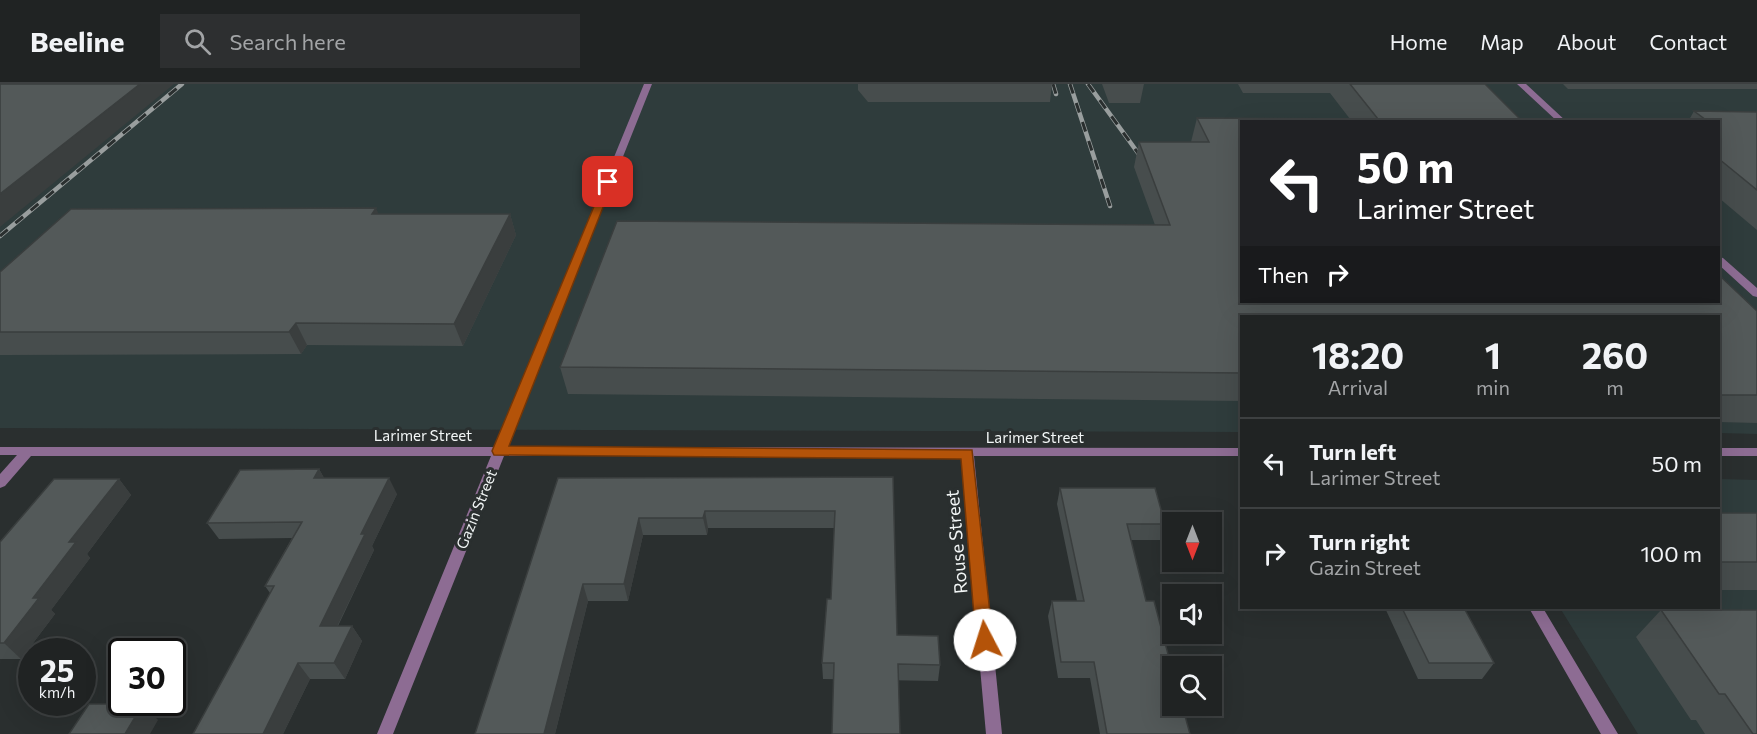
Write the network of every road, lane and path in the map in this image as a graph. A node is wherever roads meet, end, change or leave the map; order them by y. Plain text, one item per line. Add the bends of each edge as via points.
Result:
1 (648, 84) edge
2 (1521, 84) edge
3 (1561, 120) edge
4 (1720, 261) edge
5 (1757, 294) edge
6 (0, 451) edge
7 (28, 451) junction
8 (500, 451) junction
9 (1240, 452) edge
10 (1720, 452) edge
11 (1757, 452) edge
12 (967, 453) junction
13 (0, 483) edge
14 (1537, 609) edge
15 (385, 734) edge
16 (993, 734) edge
17 (1610, 734) edge

1 - 8 street, Gazin Street
2 - 3 street
4 - 5 street
6 - 7 street, Larimer Street
7 - 8 street, Larimer Street
7 - 13 street
8 - 12 street, Larimer Street
8 - 15 street, Gazin Street
9 - 12 street, Larimer Street
10 - 11 street
12 - 16 street, Rouse Street
14 - 17 street

